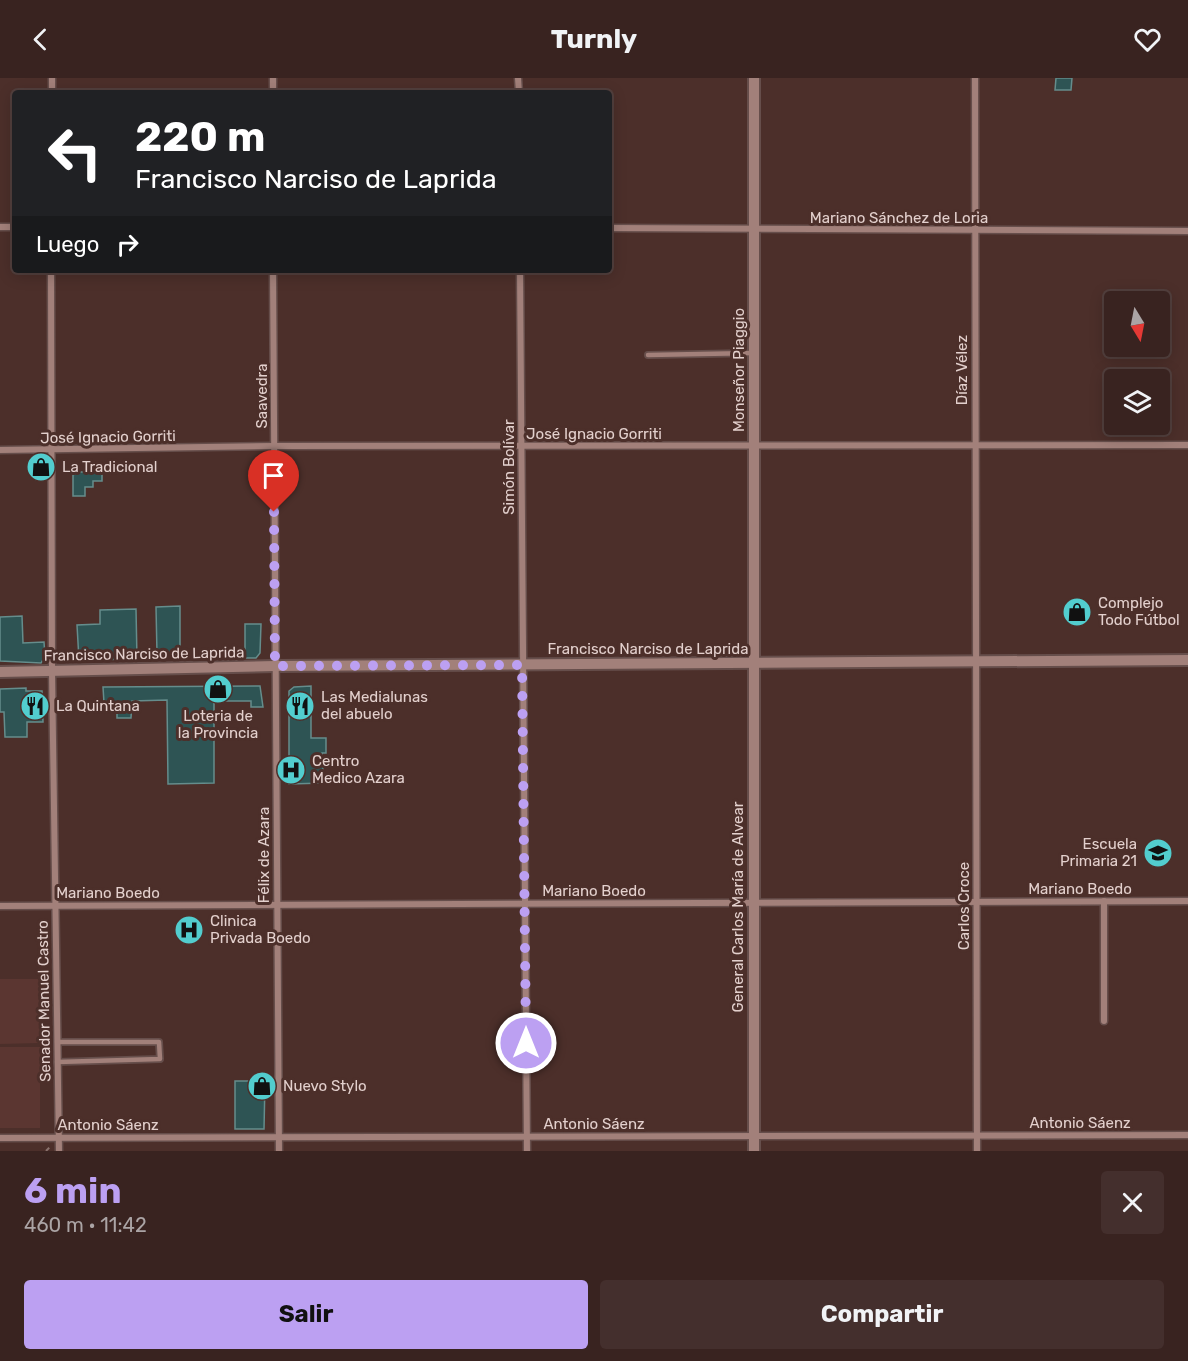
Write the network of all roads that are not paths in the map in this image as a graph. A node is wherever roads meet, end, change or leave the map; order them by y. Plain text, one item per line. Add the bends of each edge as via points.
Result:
1 (754, 78) edge
2 (975, 78) edge
3 (612, 228) edge
4 (754, 229) junction
5 (974, 230) junction
6 (1188, 231) edge
7 (51, 273) edge
8 (273, 273) edge
9 (520, 273) edge
10 (754, 353) junction
11 (648, 355) dead end
12 (753, 445) junction
13 (975, 445) junction
14 (1188, 445) edge
15 (274, 446) junction
16 (521, 446) junction
17 (0, 450) edge
18 (51, 450) junction
19 (1188, 660) edge
20 (976, 661) junction
21 (753, 663) junction
22 (522, 665) junction
23 (275, 666) junction
24 (52, 671) junction
25 (0, 672) edge
26 (1104, 901) junction
27 (1188, 901) edge
28 (753, 902) junction
29 (976, 902) junction
30 (525, 903) junction
31 (276, 904) junction
32 (54, 905) junction
33 (0, 906) edge
34 (1104, 1021) dead end
35 (57, 1042) junction
36 (57, 1062) junction
37 (977, 1134) junction
38 (1188, 1135) edge
39 (279, 1136) junction
40 (526, 1136) junction
41 (754, 1136) junction
42 (59, 1137) junction
43 (0, 1138) edge
44 (59, 1151) edge
45 (279, 1151) edge
46 (527, 1151) edge
47 (753, 1151) edge
48 (977, 1151) edge

1 - 4 street, Monseñor Piaggio
2 - 5 street, Díaz Vélez
3 - 4 street, Mariano Sánchez de Loria
4 - 5 street, Mariano Sánchez de Loria
4 - 10 street, Monseñor Piaggio
5 - 6 street, Mariano Sánchez de Loria
5 - 13 street, Díaz Vélez
7 - 18 street, Senador Manuel Castro
8 - 15 street, Saavedra
9 - 16 street, Simón Bolívar
10 - 11 lane
10 - 12 street, Monseñor Piaggio
12 - 13 street, José Ignacio Gorriti
12 - 16 street, José Ignacio Gorriti
12 - 21 street, Monseñor Piaggio
13 - 14 street, José Ignacio Gorriti
13 - 20 street, Díaz Vélez
15 - 16 street, José Ignacio Gorriti
15 - 18 street, José Ignacio Gorriti
15 - 23 street, Saavedra
16 - 22 street, Simón Bolívar
17 - 18 street, José Ignacio Gorriti
18 - 24 street, Senador Manuel Castro
19 - 20 street, Francisco Narciso de Laprida
20 - 21 street, Francisco Narciso de Laprida
20 - 29 street, Carlos Croce
21 - 22 street, Francisco Narciso de Laprida
21 - 28 street, General Carlos María de Alvear
22 - 23 street, Francisco Narciso de Laprida
22 - 30 street, Simón Bolívar
23 - 24 street, Francisco Narciso de Laprida
23 - 31 street, Félix de Azara
24 - 25 street, Francisco Narciso de Laprida
24 - 32 street, Senador Manuel Castro
26 - 27 street, Mariano Boedo
26 - 29 street, Mariano Boedo
26 - 34 street
28 - 29 street, Mariano Boedo
28 - 30 street, Mariano Boedo
28 - 41 street, General Carlos María de Alvear
29 - 37 street, Carlos Croce
30 - 31 street, Mariano Boedo
30 - 40 street, Simón Bolívar
31 - 32 street, Mariano Boedo
31 - 39 street, Félix de Azara
32 - 33 street, Mariano Boedo
32 - 35 street, Senador Manuel Castro
35 - 36 street, Senador Manuel Castro
35 - 36 lane via 159,1042 160,1059
36 - 42 street, Senador Manuel Castro
37 - 38 street, Antonio Sáenz
37 - 41 street, Antonio Sáenz
37 - 48 street, Carlos Croce
39 - 40 street, Antonio Sáenz
39 - 42 street, Antonio Sáenz
39 - 45 street, Félix de Azara
40 - 41 street, Antonio Sáenz
40 - 46 street, Simón Bolívar
41 - 47 street, General Carlos María de Alvear
42 - 43 street, Antonio Sáenz
42 - 44 street, Senador Manuel Castro

